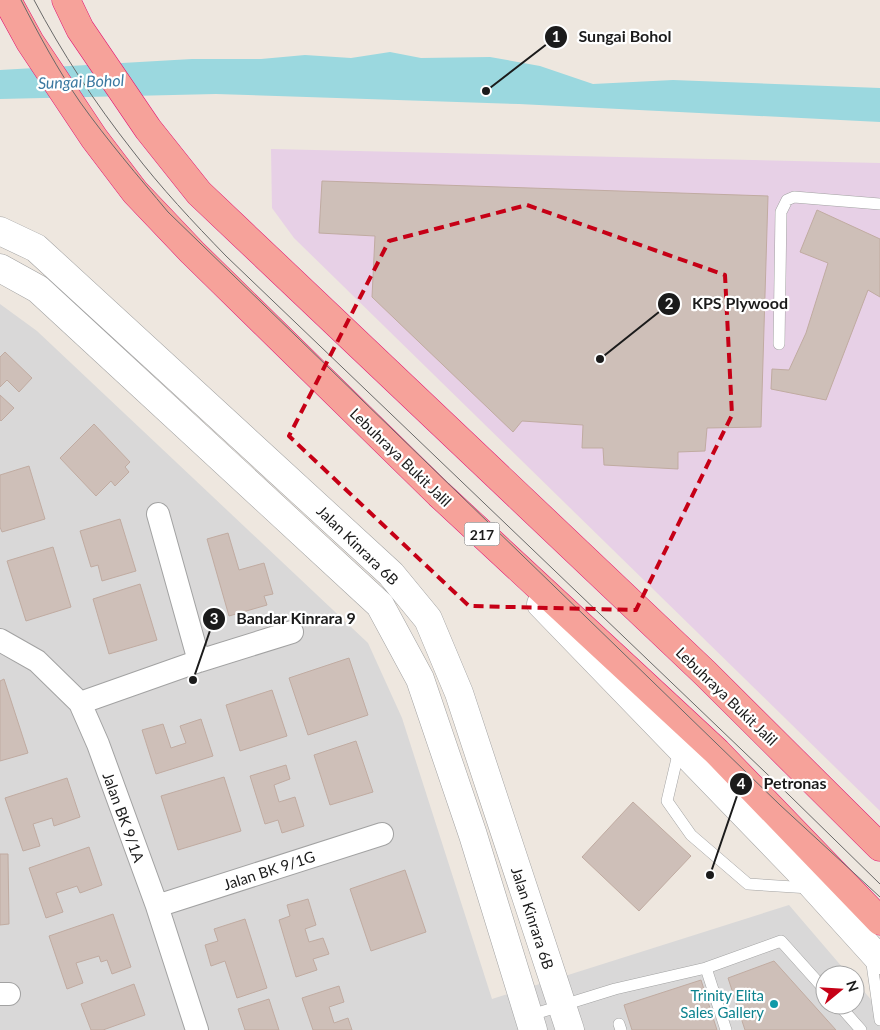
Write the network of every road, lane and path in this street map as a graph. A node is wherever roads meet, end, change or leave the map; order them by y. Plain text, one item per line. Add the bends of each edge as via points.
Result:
1 (7, 0) edge
2 (66, 0) edge
3 (880, 204) edge
4 (0, 231) edge
5 (0, 268) edge
6 (779, 344) dead end
7 (439, 494) junction
8 (158, 514) dead end
9 (292, 632) dead end
10 (0, 640) edge
11 (199, 661) junction
12 (80, 703) junction
13 (680, 748) junction
14 (382, 834) dead end
15 (880, 847) edge
16 (816, 889) junction
17 (157, 906) junction
18 (880, 921) edge
19 (875, 955) edge
20 (706, 968) junction
21 (815, 979) edge
22 (848, 1015) edge
23 (566, 1018) edge
24 (880, 1020) edge
25 (530, 1023) edge
26 (197, 1030) edge
27 (726, 1030) edge
28 (861, 1030) edge

1 - 7 highway, Lebuhraya Bukit Jalil / 217 via 30,42 94,138 135,192
2 - 15 highway, Lebuhraya Bukit Jalil via 80,29 148,129 199,193 705,673
3 - 6 lane via 794,197 787,200 781,212
4 - 23 street, Jalan Kinrara 6B via 36,248 391,574 428,619 459,693
5 - 25 street, Jalan Kinrara 6B via 38,289 380,605 420,679
7 - 13 street
7 - 18 highway, Lebuhraya Bukit Jalil / 217 via 717,752
8 - 11 street
9 - 11 street
10 - 12 street, Jalan BK 9/1A via 37,662
11 - 12 street
12 - 17 street, Jalan BK 9/1A
13 - 16 street
13 - 16 lane via 667,801 691,835 748,884
14 - 17 street, Jalan BK 9/1G
16 - 19 street
17 - 26 street, Jalan BK 9/1A
19 - 24 lane
20 - 21 lane via 781,941
20 - 23 lane via 615,989
20 - 27 lane
22 - 28 lane
23 - 25 lane

